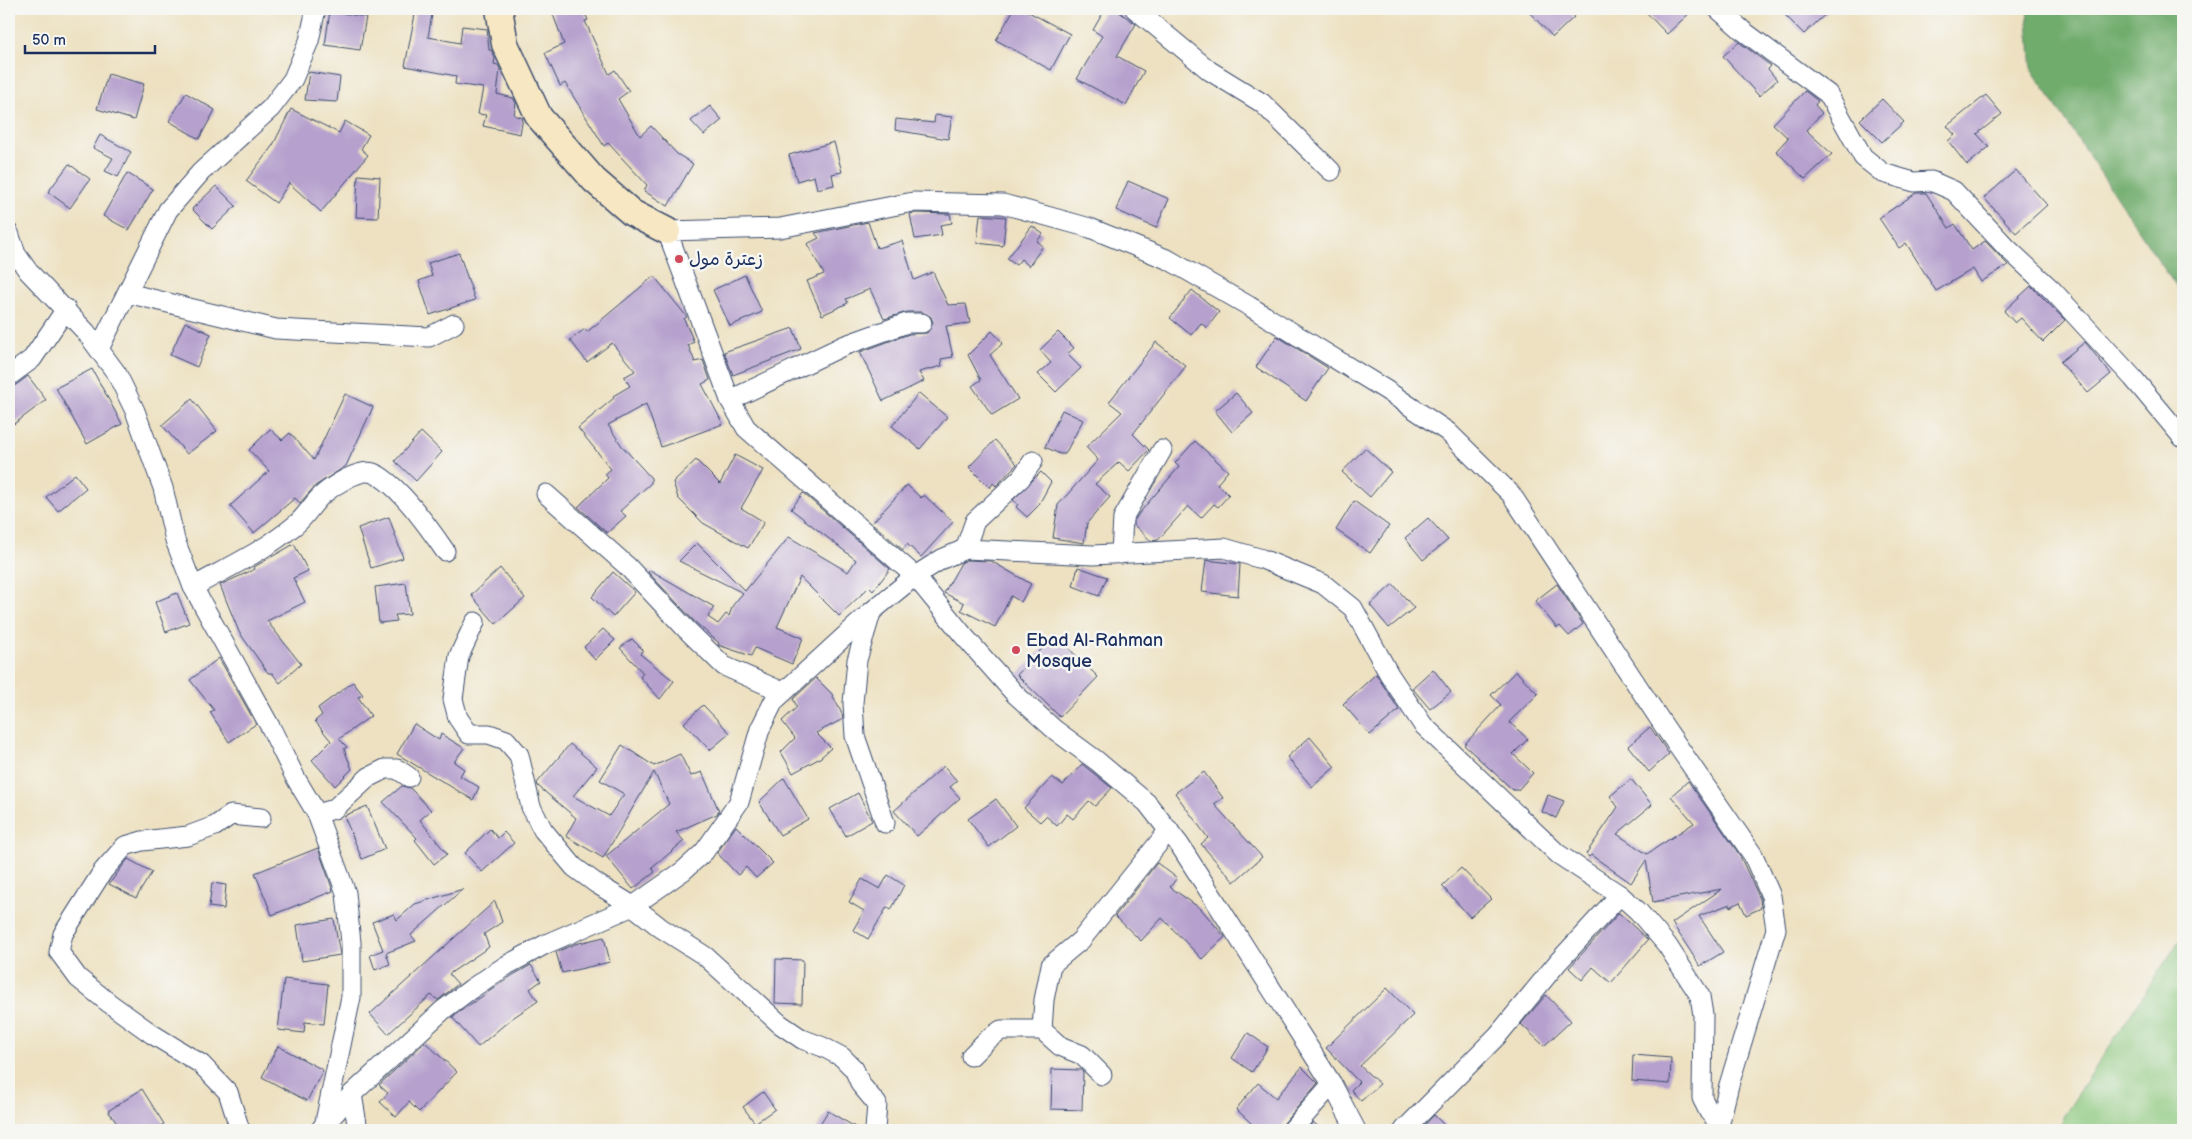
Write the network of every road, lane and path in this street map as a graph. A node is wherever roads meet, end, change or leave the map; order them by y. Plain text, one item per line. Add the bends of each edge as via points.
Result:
1 (316, 9) edge
2 (499, 9) edge
3 (1134, 9) edge
4 (1718, 9) edge
5 (1331, 171) dead end
6 (668, 232) junction
7 (9, 233) edge
8 (127, 294) junction
9 (66, 309) junction
10 (922, 323) dead end
11 (454, 324) dead end
12 (99, 349) junction
13 (9, 376) edge
14 (730, 400) junction
15 (2183, 438) edge
16 (1162, 450) dead end
17 (1033, 461) dead end
18 (546, 494) dead end
19 (965, 548) junction
20 (445, 550) dead end
21 (1121, 554) junction
22 (915, 576) junction
23 (193, 587) junction
24 (871, 612) junction
25 (475, 622) dead end
26 (783, 692) junction
27 (409, 777) dead end
28 (317, 814) junction
29 (261, 818) dead end
30 (885, 823) dead end
31 (1169, 830) junction
32 (1620, 895) junction
33 (632, 906) junction
34 (1042, 1030) junction
35 (971, 1056) dead end
36 (1102, 1075) dead end
37 (1332, 1084) junction
38 (352, 1094) junction
39 (322, 1127) edge
40 (1719, 1127) edge
41 (1354, 1129) edge
42 (240, 1130) edge
43 (358, 1130) edge
44 (874, 1130) edge
45 (1292, 1130) edge
46 (1404, 1130) edge

1 - 8 street via 308,42 293,79 271,108 201,172 168,210
2 - 6 street via 505,44 539,117 594,180 632,213
3 - 5 street via 1210,71 1262,103
4 - 15 street via 1828,94 1863,157 1883,173 1914,182 1931,181 1954,191 2059,298
6 - 14 street
6 - 40 street via 780,228 913,202 1003,204 1090,228 1169,260 1314,345 1448,432 1511,494 1753,855 1771,896 1776,929
7 - 9 street via 16,254
8 - 11 street via 276,329 429,337
8 - 12 street
9 - 12 street
9 - 13 street via 32,359
10 - 14 street via 907,322 844,346
12 - 23 street via 117,374 135,411
14 - 22 street via 746,428
16 - 21 street via 1123,518
17 - 19 street via 975,521
18 - 26 street via 627,566 724,666
19 - 21 street
19 - 22 street
20 - 23 street via 400,494 372,472 357,473 322,495 295,526
21 - 32 street via 1224,548 1262,559 1323,584 1353,608 1389,674 1423,725 1558,854
22 - 24 street
22 - 31 street via 1016,695 1147,803
23 - 28 street
24 - 26 street
24 - 30 street via 857,660 853,702 855,736
25 - 33 street via 459,656 453,699 458,718 469,734 489,734 506,740 519,754 531,807 543,830 574,867
26 - 33 street via 774,701 760,728 739,802 704,852 683,871
27 - 28 street via 397,769 384,769 369,777 334,809
28 - 39 street via 346,893 351,943 351,997
29 - 42 street via 231,815 215,826 188,836 142,840 125,846 102,871 63,934 59,952 78,978 109,1003 201,1064 228,1092
31 - 34 street via 1081,940 1051,965
31 - 37 street
32 - 40 street via 1667,945 1700,996 1703,1015 1702,1098
32 - 46 street via 1558,962 1498,1035
33 - 38 street via 546,944 471,988
33 - 44 street via 705,956 780,1024 802,1039 842,1057 854,1069 876,1104
34 - 35 street via 1002,1030
34 - 36 street via 1060,1046 1082,1055
37 - 41 street
37 - 45 street
38 - 39 street
38 - 43 street

